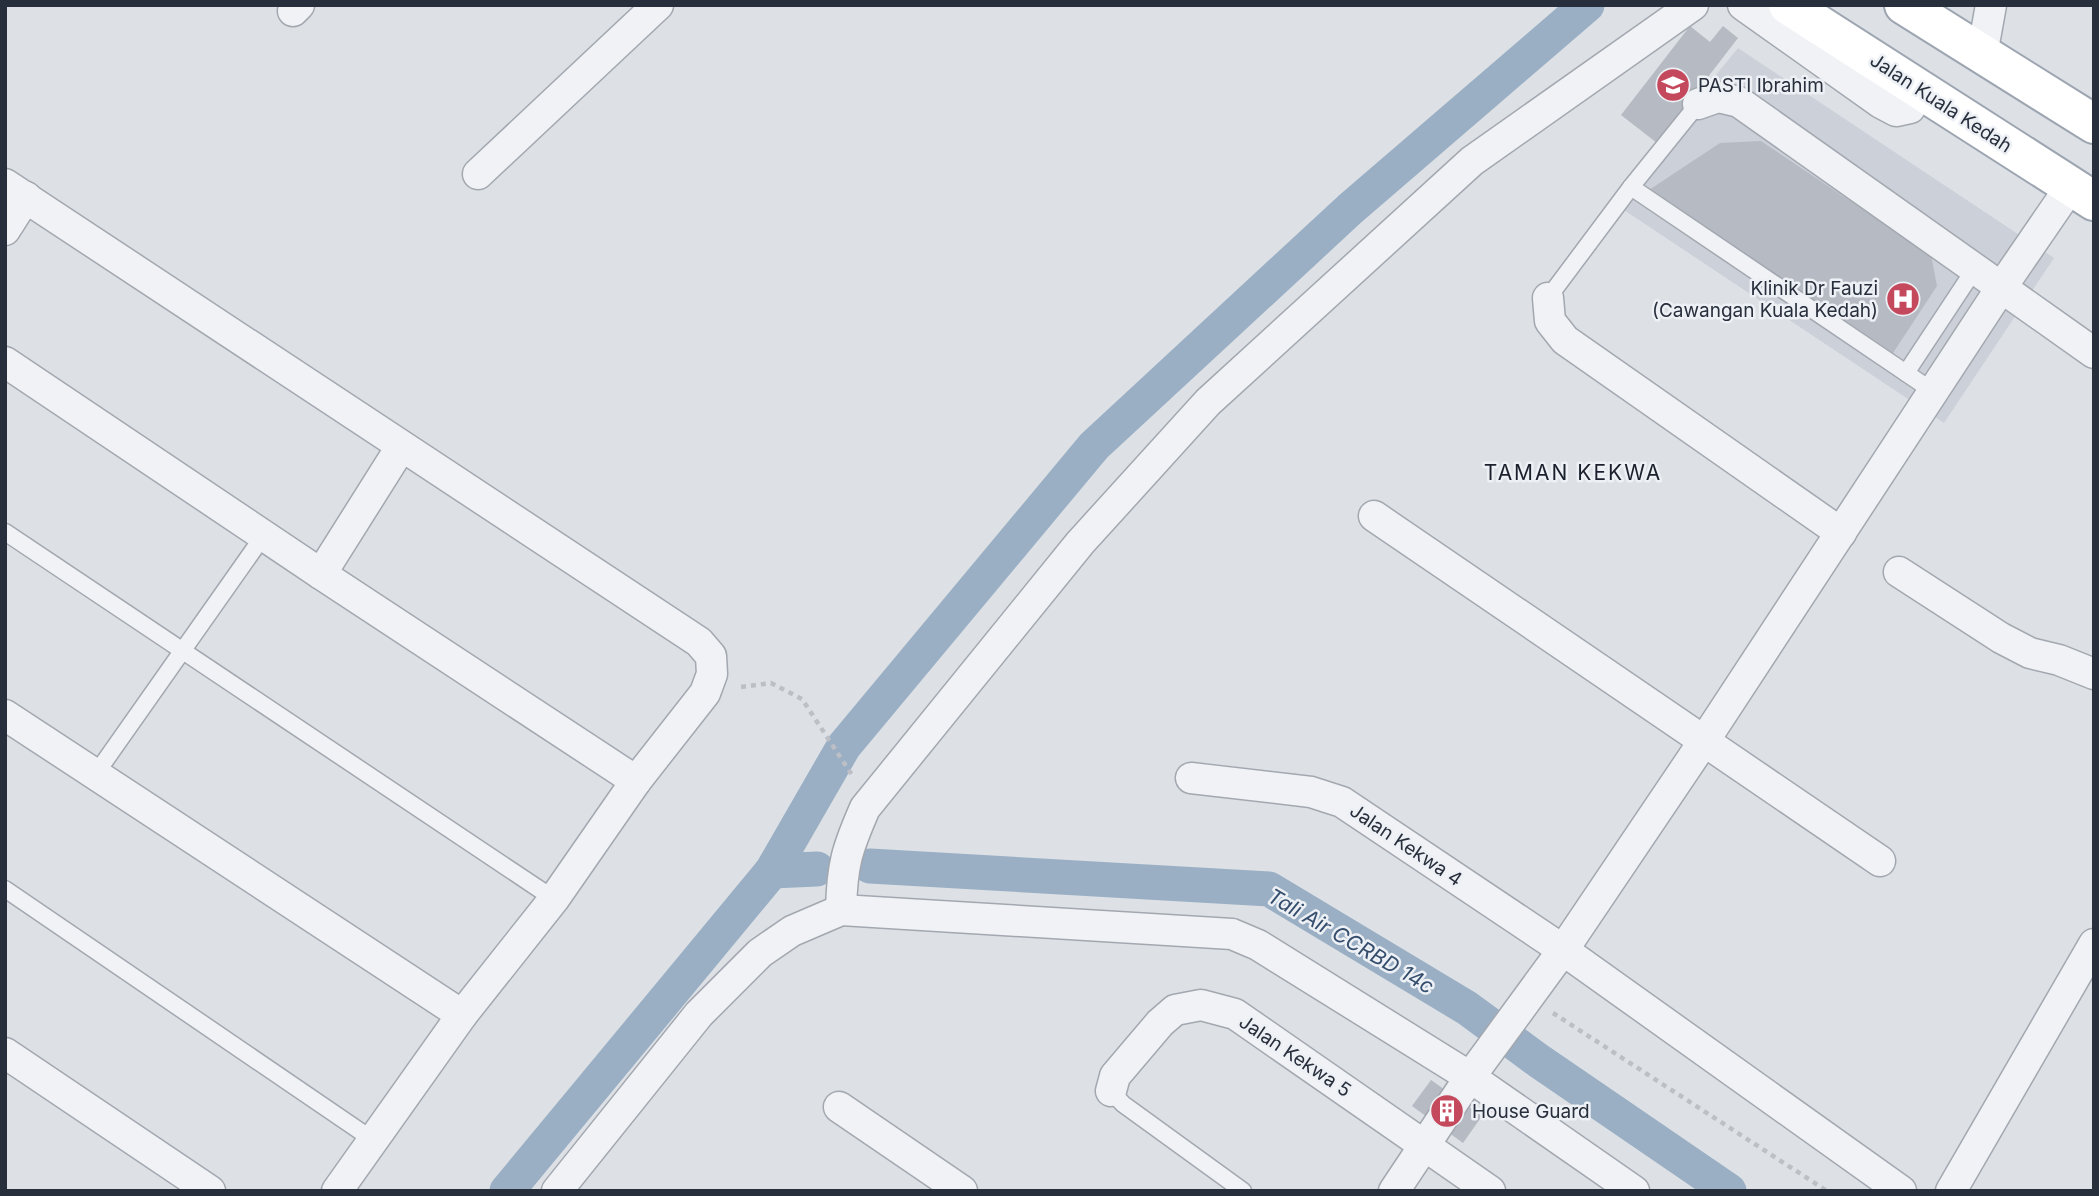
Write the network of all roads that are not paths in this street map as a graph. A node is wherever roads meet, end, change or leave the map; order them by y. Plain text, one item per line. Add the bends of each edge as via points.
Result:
1 (657, 5) edge
2 (1693, 5) edge
3 (1743, 5) edge
4 (1788, 5) edge
5 (1904, 5) edge
6 (1991, 5) edge
7 (1982, 55) junction
8 (1921, 91) junction
9 (1698, 104) joint
10 (2094, 124) edge
11 (478, 174) dead end
12 (1631, 187) junction
13 (16, 191) edge
14 (2082, 193) edge
15 (5, 230) edge
16 (1975, 270) junction
17 (2001, 288) junction
18 (1548, 298) joint
19 (2094, 353) edge
20 (5, 362) edge
21 (1906, 373) junction
22 (1934, 392) junction
23 (401, 447) junction
24 (1374, 516) dead end
25 (5, 532) edge
26 (1841, 533) junction
27 (264, 536) junction
28 (1899, 572) dead end
29 (321, 574) junction
30 (183, 650) junction
31 (2094, 674) edge
32 (5, 715) edge
33 (1704, 741) junction
34 (95, 775) junction
35 (1191, 778) dead end
36 (636, 781) junction
37 (1880, 861) dead end
38 (5, 889) edge
39 (554, 899) junction
40 (841, 910) junction
41 (2094, 944) edge
42 (1563, 950) junction
43 (462, 1015) junction
44 (5, 1053) edge
45 (1470, 1077) junction
46 (1111, 1091) joint
47 (839, 1107) dead end
48 (373, 1140) junction
49 (1424, 1144) junction
50 (210, 1191) edge
51 (337, 1191) edge
52 (557, 1191) edge
53 (962, 1191) edge
54 (1243, 1191) edge
55 (1394, 1191) edge
56 (1490, 1191) edge
57 (1634, 1191) edge
58 (1901, 1191) edge
59 (1951, 1191) edge

1 - 11 street
2 - 40 street via 1472,161 1208,402 1080,543 865,808 848,845
3 - 8 street via 1896,111 1910,108
4 - 8 main road, Jalan Kuala Kedah
5 - 7 main road
6 - 7 street
7 - 10 main road
8 - 14 main road, Jalan Kuala Kedah
9 - 12 lane
9 - 16 street via 1718,97 1739,102
12 - 18 lane
12 - 21 lane
13 - 15 street
13 - 23 street
14 - 17 street
16 - 17 street
16 - 21 lane
17 - 19 street
17 - 22 street
18 - 26 street via 1550,321 1565,340
20 - 27 street
21 - 22 lane
22 - 26 street
23 - 29 street
23 - 36 street via 699,642 711,656 712,674 705,693
24 - 33 street
25 - 30 lane
26 - 33 street
27 - 29 street
27 - 30 lane
28 - 31 street via 2001,638 2030,653
29 - 36 street
30 - 34 lane
30 - 39 lane
32 - 34 street
33 - 37 street
33 - 42 street
34 - 43 street
35 - 42 street, Jalan Kekwa 4 via 1311,792 1342,802
36 - 39 street
38 - 48 lane
39 - 43 street
40 - 45 street via 1232,934 1258,945
40 - 52 street via 792,931 760,953 699,1014
41 - 59 street
42 - 45 street
42 - 58 street, Jalan Kekwa 4
43 - 48 street
44 - 50 street
45 - 49 street
45 - 57 street
46 - 49 street, Jalan Kekwa 5 via 1115,1076 1160,1023 1175,1010 1201,1005 1235,1014
46 - 54 lane
47 - 53 street
48 - 51 street
49 - 55 street
49 - 56 street, Jalan Kekwa 5

